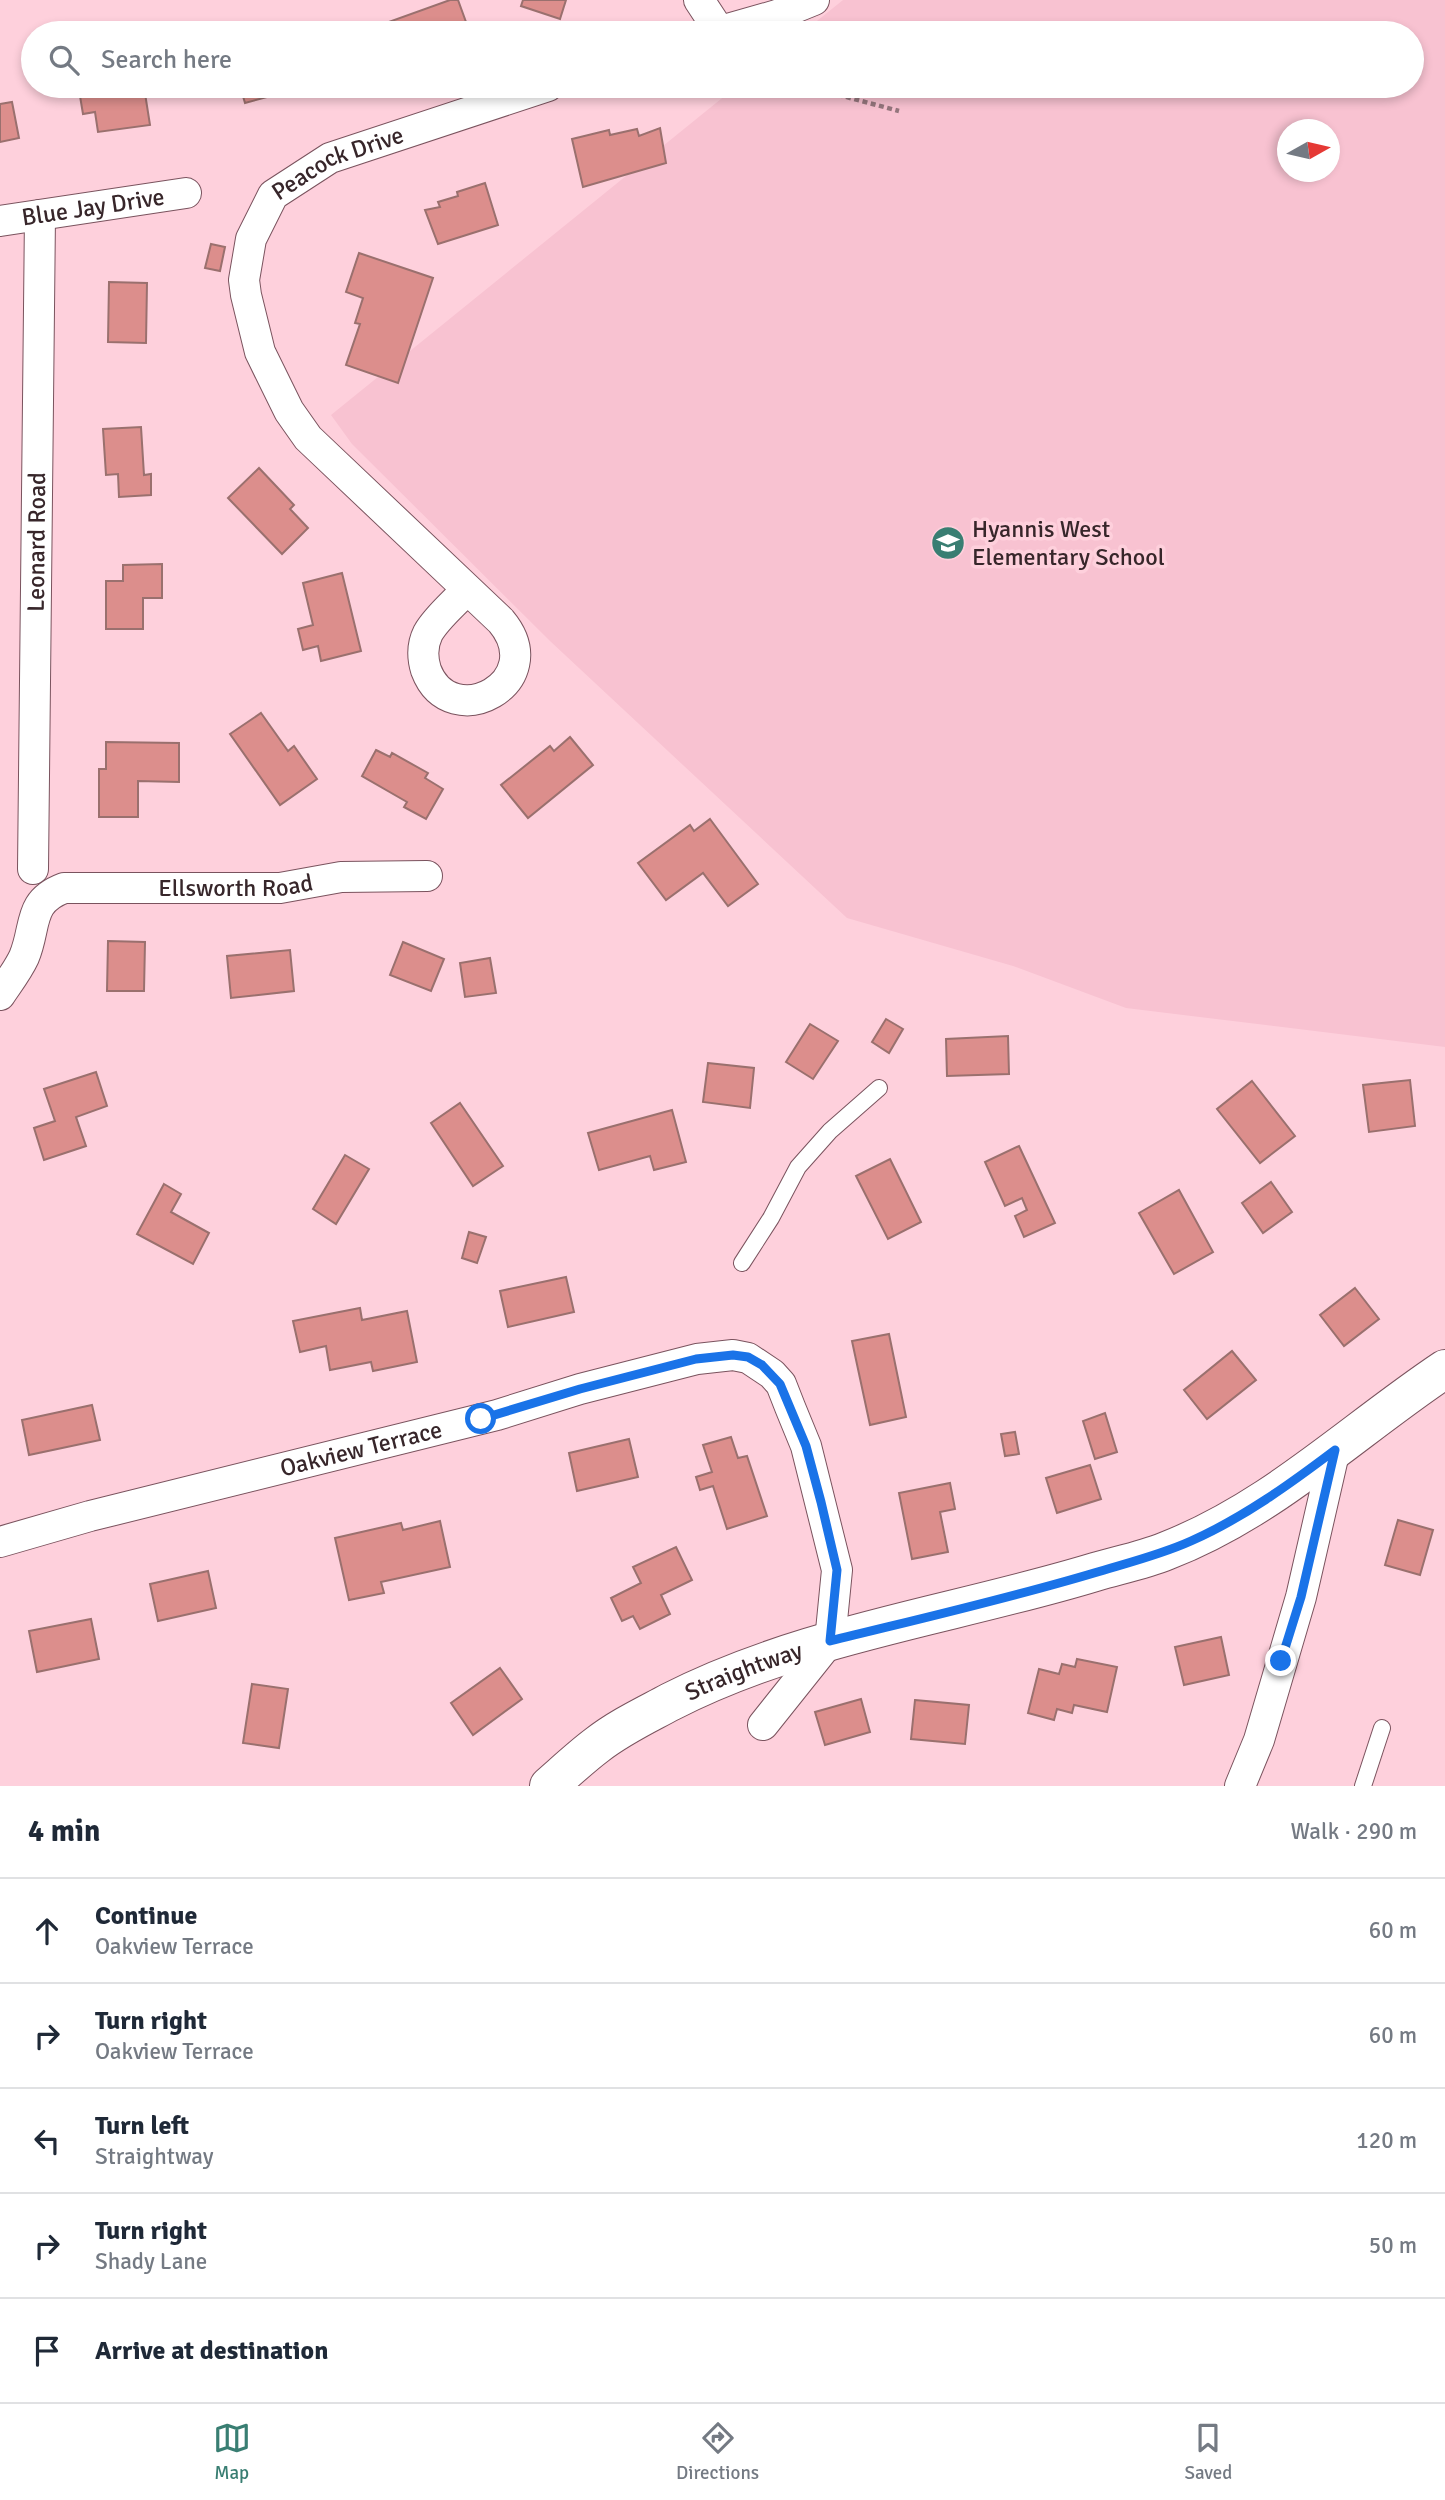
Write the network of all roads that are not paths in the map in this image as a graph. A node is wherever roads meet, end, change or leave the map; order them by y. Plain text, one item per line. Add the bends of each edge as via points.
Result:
1 (699, 0) edge
2 (814, 0) edge
3 (711, 21) edge
4 (756, 21) edge
5 (512, 98) edge
6 (186, 193) dead end
7 (40, 215) junction
8 (0, 221) edge
9 (467, 589) dead end
10 (33, 869) dead end
11 (427, 876) dead end
12 (0, 995) edge
13 (879, 1088) dead end
14 (743, 1263) dead end
15 (1445, 1369) edge
16 (1335, 1450) junction
17 (0, 1542) edge
18 (830, 1641) junction
19 (763, 1726) dead end
20 (1382, 1728) dead end
21 (549, 1786) edge
22 (1240, 1786) edge
23 (1363, 1786) edge

1 - 3 street
2 - 4 street
5 - 9 street, Peacock Drive via 330,158 273,195 251,239 244,280 260,352 308,438
6 - 7 street, Blue Jay Drive
7 - 8 street, Blue Jay Drive
7 - 10 street, Leonard Road
11 - 12 street, Ellsworth Road via 341,877 259,888 64,888 44,898 37,908 23,957
13 - 14 lane via 830,1131 799,1167
15 - 16 street, Straightway
16 - 18 street, Straightway via 1243,1514 1162,1553 1035,1591
16 - 22 street via 1301,1597 1259,1740
17 - 18 street, Oakview Terrace via 497,1415 696,1359 733,1355 762,1365 780,1384 806,1446 837,1570
18 - 19 street
18 - 21 street, Straightway via 716,1680 659,1707 599,1744
20 - 23 lane

